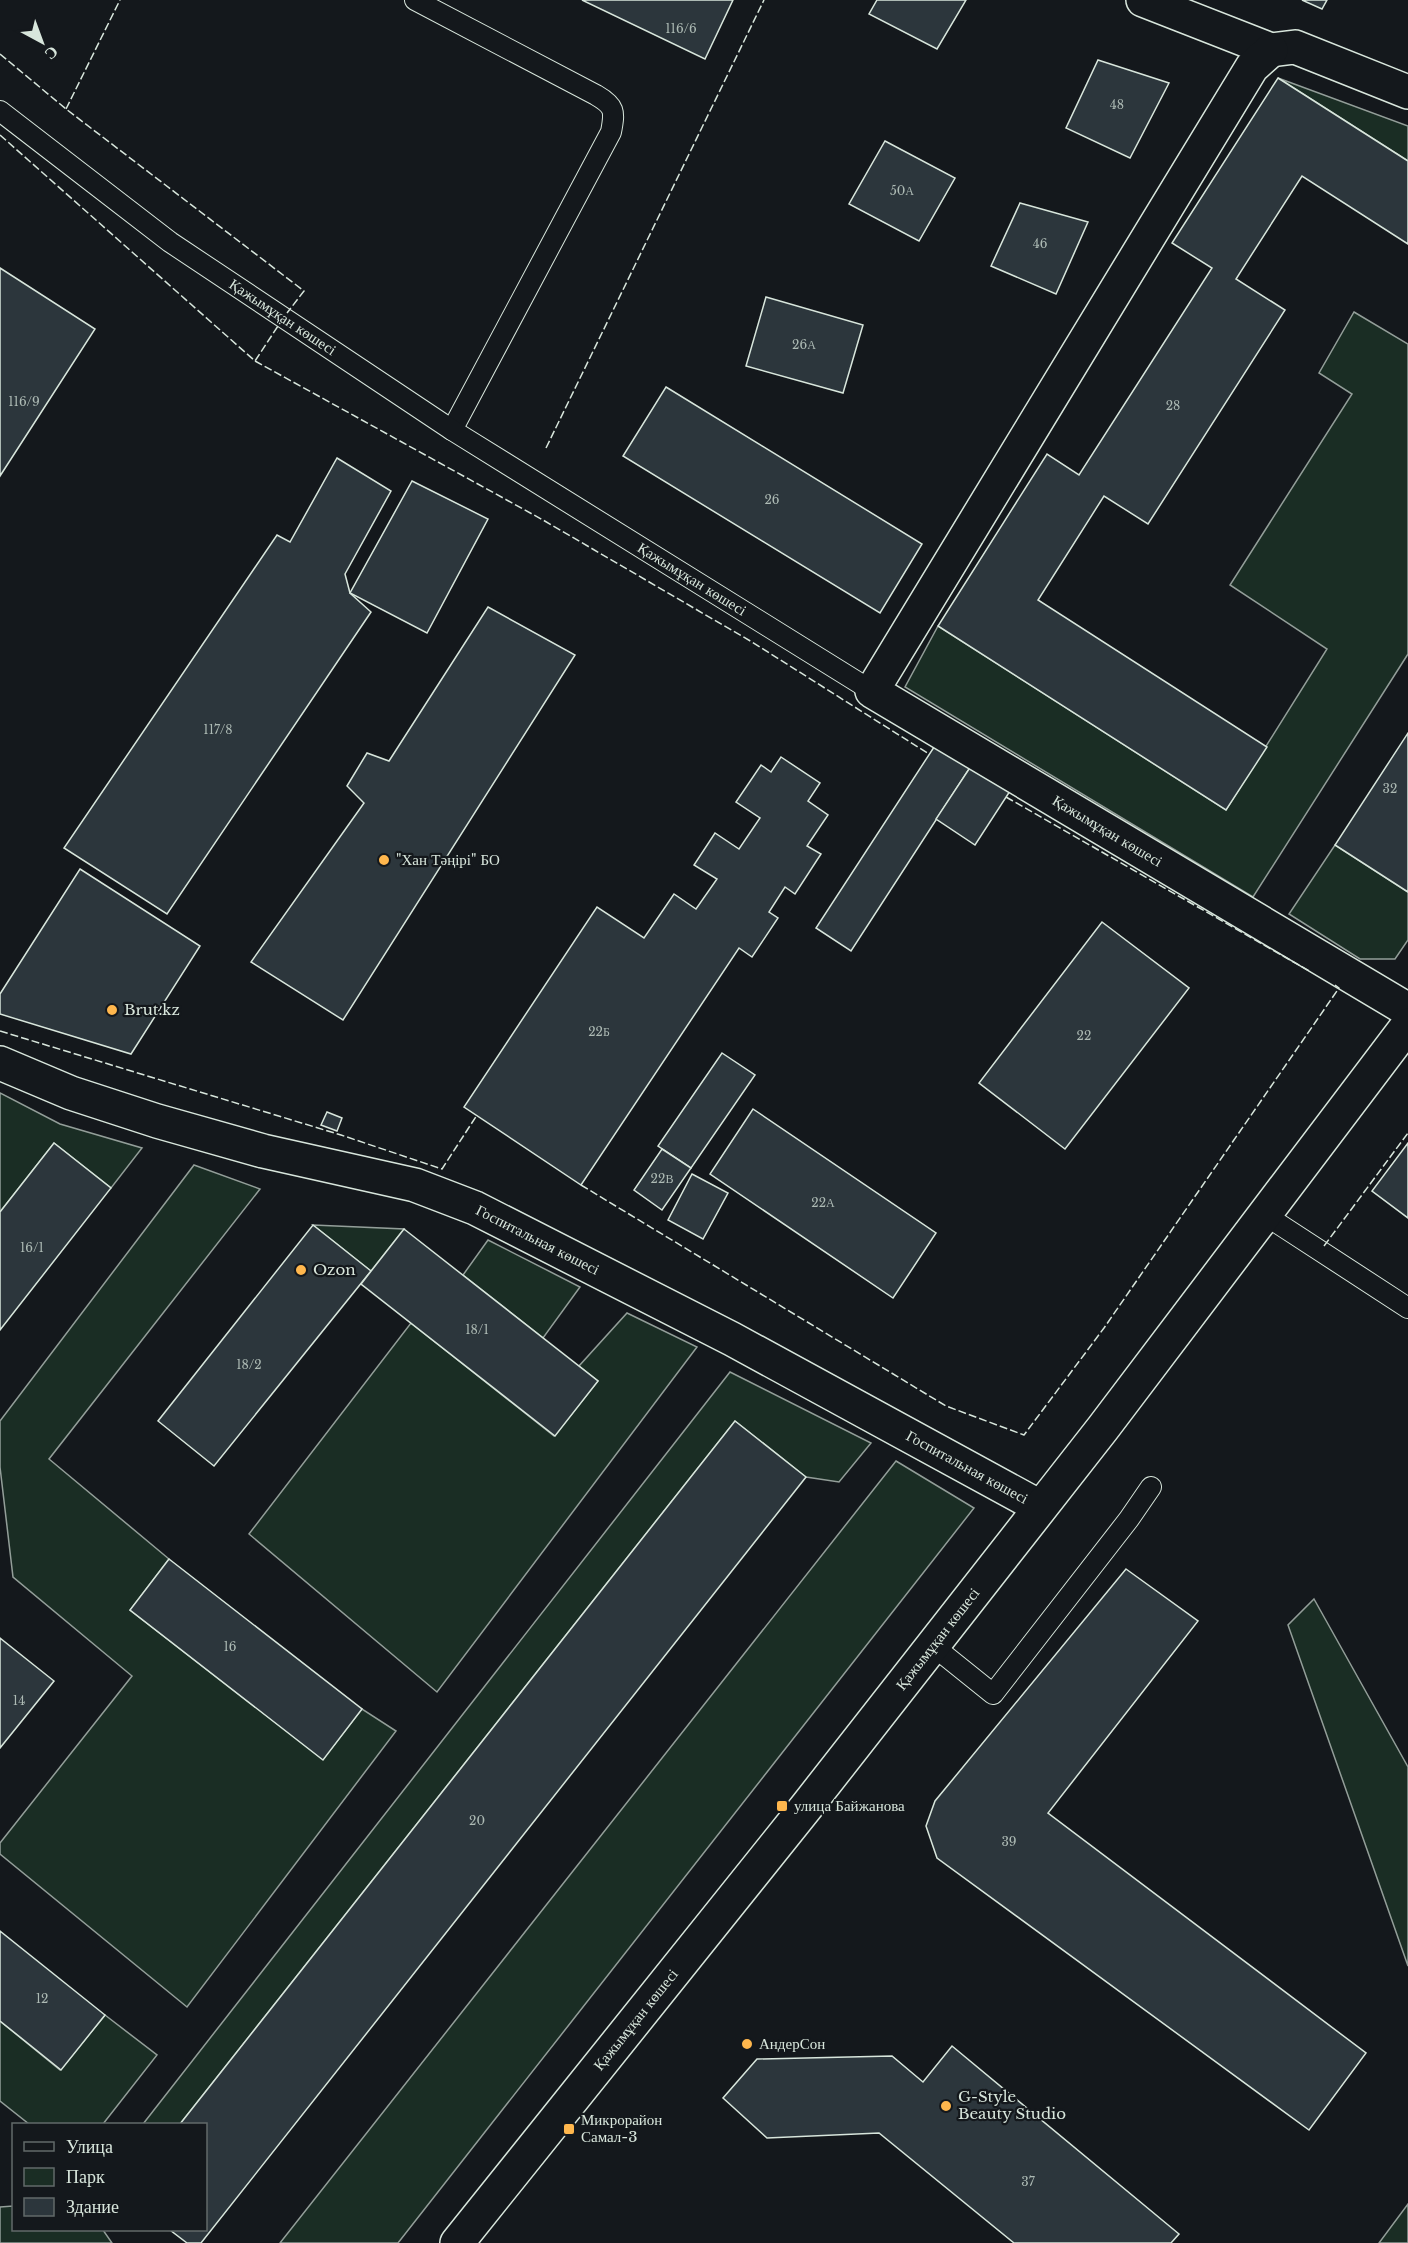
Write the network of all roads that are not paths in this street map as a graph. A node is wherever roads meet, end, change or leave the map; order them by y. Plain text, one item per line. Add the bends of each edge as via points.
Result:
1 (415, 0) edge
2 (1143, 0) edge
3 (1271, 50) junction
4 (1408, 92) edge
5 (0, 111) edge
6 (452, 430) junction
7 (872, 691) junction
8 (1408, 1010) edge
9 (1408, 1025) edge
10 (0, 1063) edge
11 (1265, 1215) junction
12 (1408, 1308) edge
13 (1151, 1487) dead end
14 (1040, 1508) junction
15 (932, 1645) junction
16 (457, 2243) edge

1 - 6 lane via 596,95 608,102 614,115 610,132
2 - 3 street
3 - 4 street via 1294,47
3 - 7 street via 1252,67
5 - 6 lane, Қажымұқан көшесі via 170,242
6 - 7 lane, Қажымұқан көшесі
7 - 8 street, Қажымұқан көшесі
9 - 11 street, Қажымұқан көшесі
10 - 14 street, Госпитальная көшесі via 71,1093 175,1126 263,1151 415,1185 454,1199 732,1339
11 - 12 lane
11 - 14 street, Қажымұқан көшесі
13 - 15 lane via 993,1694
14 - 15 street, Қажымұқан көшесі
15 - 16 street, Қажымұқан көшесі

